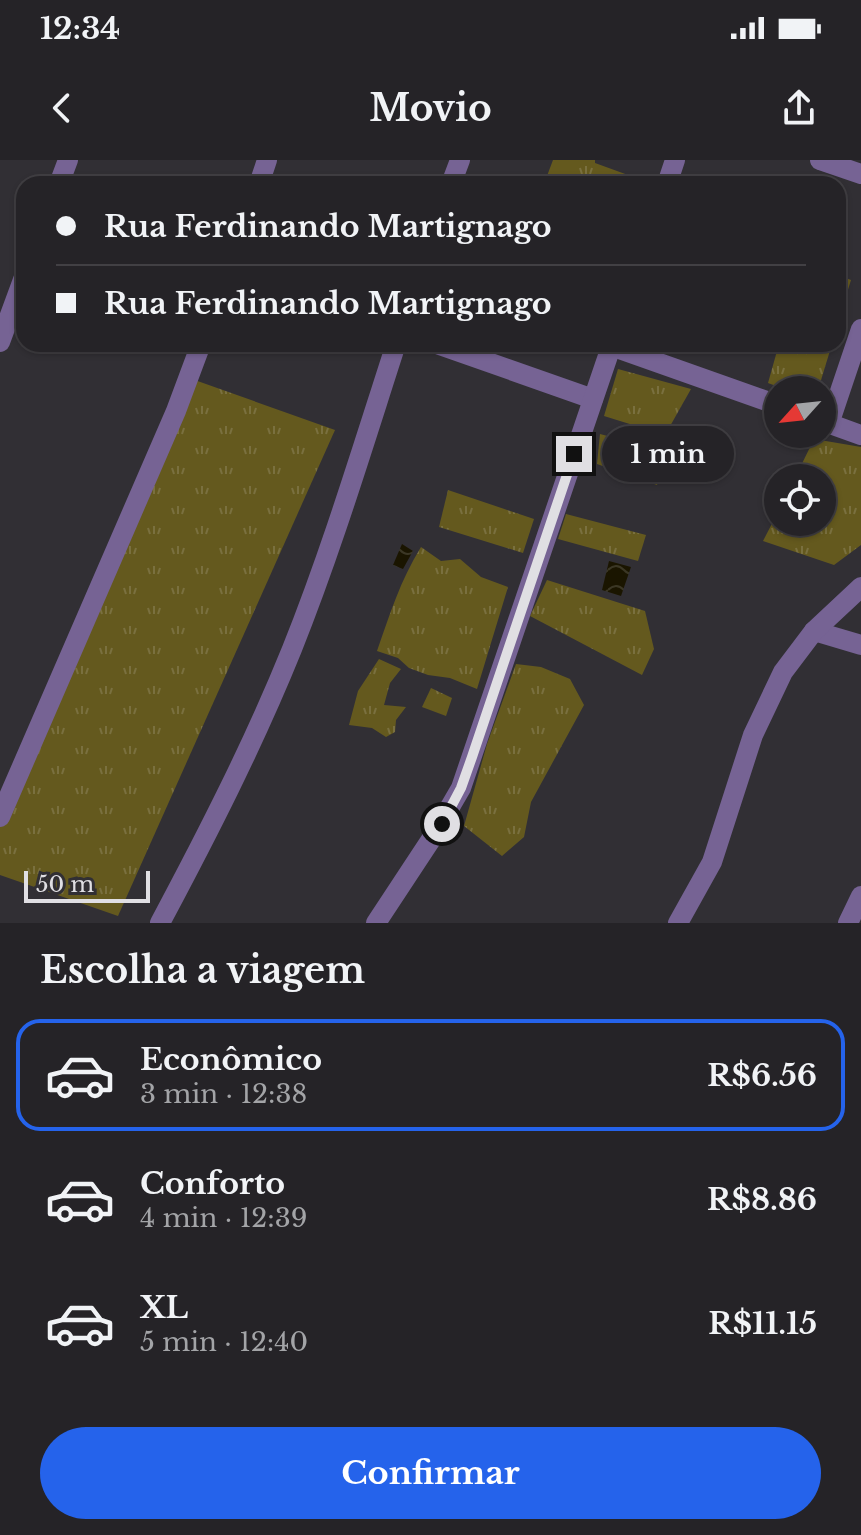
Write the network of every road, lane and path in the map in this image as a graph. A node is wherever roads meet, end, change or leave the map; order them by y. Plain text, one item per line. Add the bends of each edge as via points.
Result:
1 (820, 160) edge
2 (861, 174) edge
3 (16, 294) edge
4 (4, 320) edge
5 (861, 329) edge
6 (0, 342) edge
7 (198, 352) edge
8 (393, 352) edge
9 (460, 352) edge
10 (609, 352) edge
11 (630, 352) edge
12 (836, 395) edge
13 (593, 399) junction
14 (764, 400) edge
15 (836, 426) edge
16 (861, 435) edge
17 (861, 587) edge
18 (814, 631) junction
19 (861, 645) edge
20 (0, 817) edge
21 (861, 896) edge
22 (160, 923) edge
23 (376, 923) edge
24 (678, 923) edge
25 (848, 923) edge

1 - 2 street
3 - 4 street
4 - 6 street
5 - 12 street
7 - 20 street
8 - 22 street via 327,559 292,649 233,784
9 - 13 street
10 - 13 street
11 - 14 street
13 - 23 street via 461,788
15 - 16 street
17 - 18 street
18 - 19 street
18 - 24 street via 771,695 712,862
21 - 25 street

